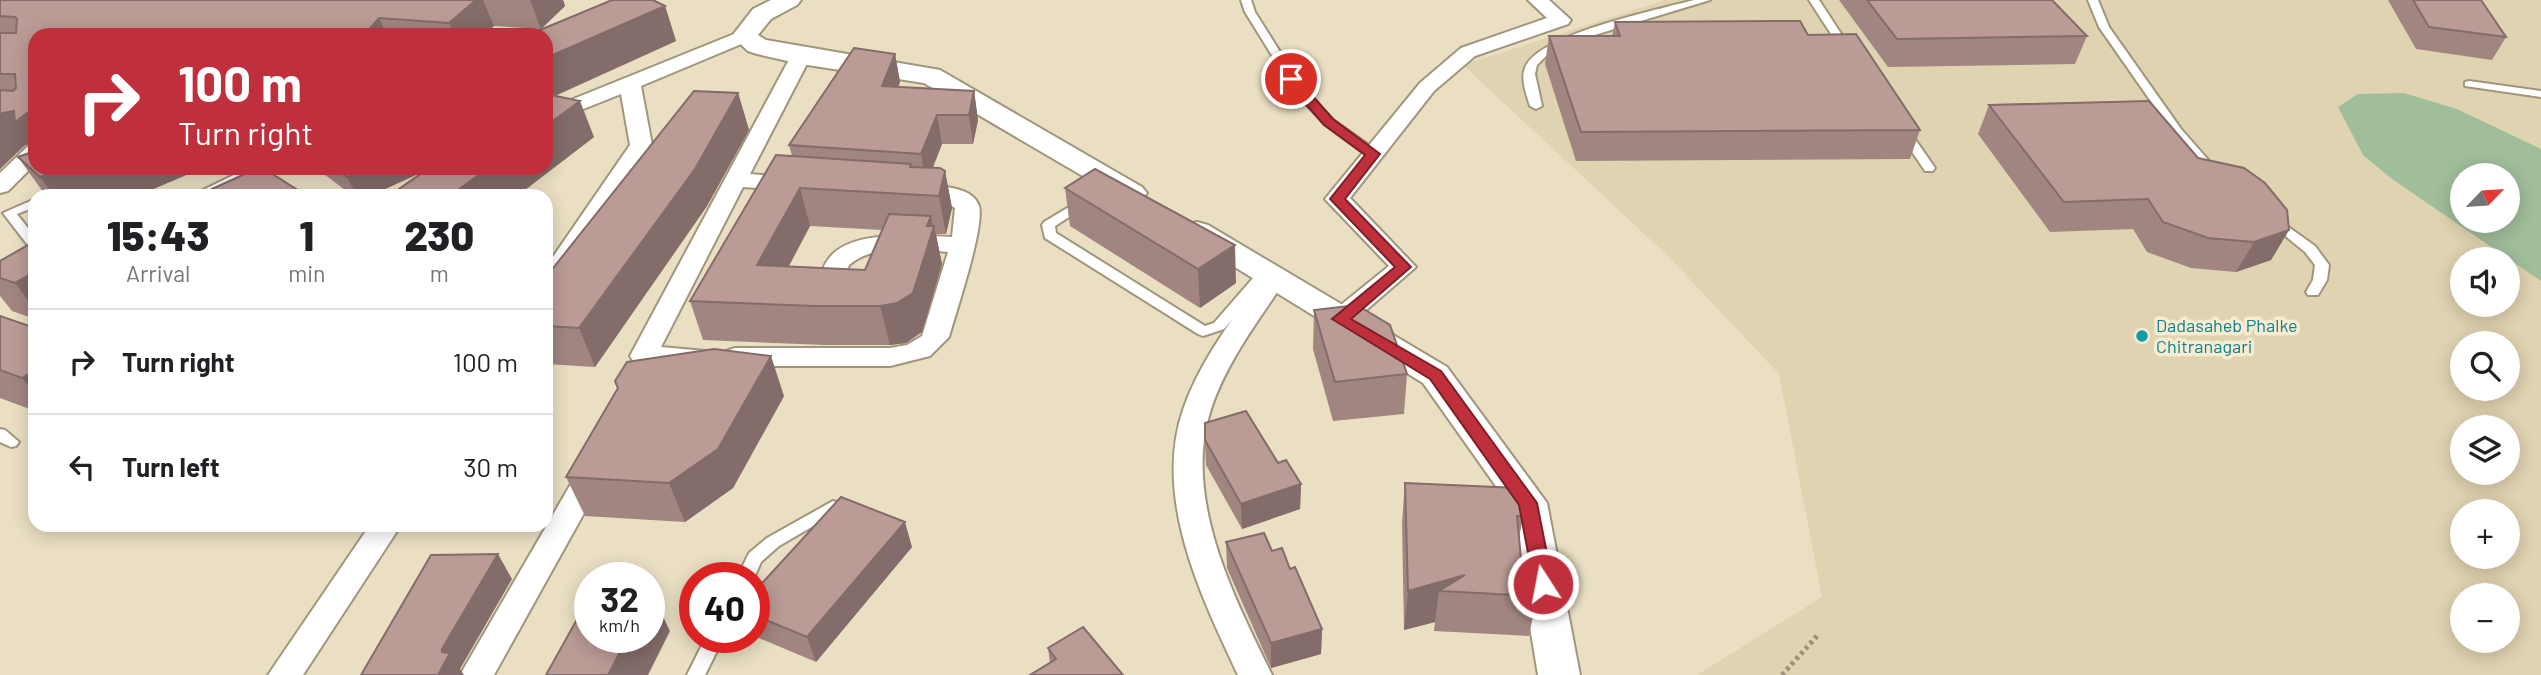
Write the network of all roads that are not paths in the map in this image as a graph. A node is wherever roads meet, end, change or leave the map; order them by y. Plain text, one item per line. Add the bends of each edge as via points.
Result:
1 (789, 0) edge
2 (1246, 0) edge
3 (1537, 0) edge
4 (1705, 0) edge
5 (1814, 0) edge
6 (2092, 0) edge
7 (744, 36) junction
8 (1850, 54) edge
9 (801, 56) junction
10 (2469, 84) dead end
11 (630, 85) junction
12 (2541, 94) edge
13 (1535, 106) dead end
14 (553, 115) edge
15 (1898, 122) edge
16 (1373, 154) junction
17 (28, 159) edge
18 (1929, 168) dead end
19 (252, 175) edge
20 (736, 180) junction
21 (2222, 182) edge
22 (1115, 183) junction
23 (818, 185) edge
24 (0, 186) edge
25 (223, 189) edge
26 (896, 191) edge
27 (28, 206) edge
28 (2263, 213) edge
29 (961, 245) junction
30 (28, 256) edge
31 (555, 260) edge
32 (1270, 276) junction
33 (2313, 292) dead end
34 (829, 293) edge
35 (1340, 319) junction
36 (605, 449) edge
37 (833, 507) edge
38 (381, 532) edge
39 (753, 562) edge
40 (707, 653) edge
41 (285, 675) edge
42 (477, 675) edge
43 (696, 675) edge
44 (1255, 675) edge
45 (1559, 675) edge

1 - 7 street via 762,13
2 - 16 lane via 1300,92 1329,122
3 - 16 street via 1561,20 1468,52 1427,87
4 - 13 lane via 1541,53 1531,65 1529,82
5 - 8 lane
6 - 21 lane via 2104,27 2177,131
7 - 9 street via 757,46
7 - 11 street
9 - 20 street
9 - 22 street via 932,76
10 - 12 lane
11 - 14 street
11 - 31 street via 641,145
15 - 18 lane
16 - 35 street via 1337,199 1404,267
17 - 24 street
19 - 25 street
20 - 23 street
20 - 29 street via 643,356 869,358 915,354 936,337
22 - 32 street
22 - 32 lane via 1048,225 1051,235 1203,331 1219,326
26 - 29 street via 961,199 967,206
27 - 30 lane via 9,213
28 - 33 lane via 2310,249 2322,265
29 - 34 street via 886,244 857,249 839,261
32 - 35 street
32 - 44 street via 1217,365 1193,425 1187,473 1220,602
35 - 45 street via 1435,375 1528,503
36 - 42 street
37 - 39 lane via 773,542
38 - 41 street
40 - 43 lane

